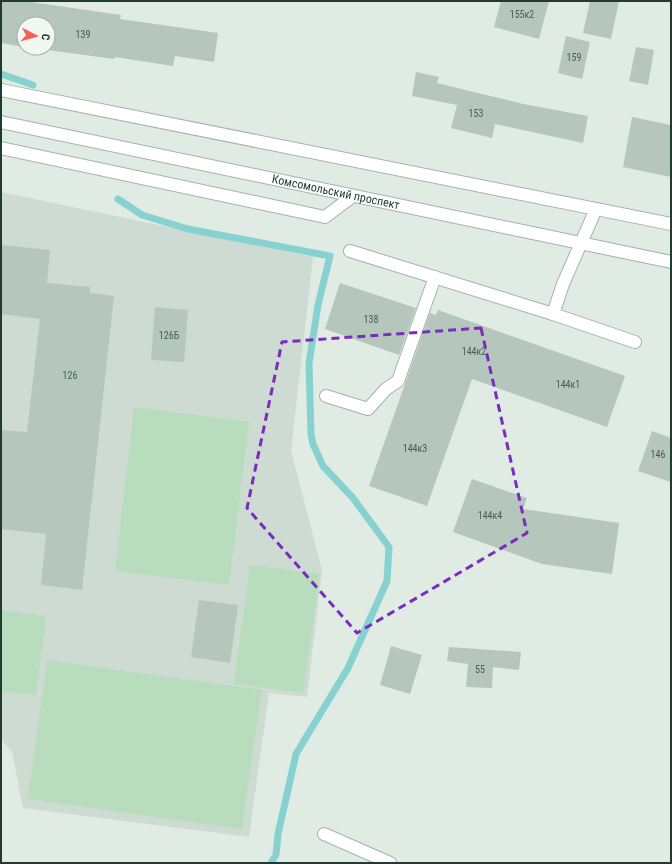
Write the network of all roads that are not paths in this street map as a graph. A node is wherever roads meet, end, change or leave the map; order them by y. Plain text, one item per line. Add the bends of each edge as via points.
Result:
1 (1, 90) edge
2 (1, 122) edge
3 (1, 148) edge
4 (353, 196) junction
5 (596, 209) junction
6 (671, 224) edge
7 (581, 243) junction
8 (350, 251) dead end
9 (671, 262) edge
10 (435, 277) junction
11 (553, 314) junction
12 (635, 342) dead end
13 (326, 396) dead end
14 (324, 834) dead end
15 (390, 863) edge

1 - 5 street
2 - 4 street, Комсомольский проспект
3 - 4 street via 325,217
4 - 7 street, Комсомольский проспект
5 - 6 street
5 - 7 street
7 - 9 street, Комсомольский проспект
7 - 11 street
8 - 10 street
10 - 11 street
10 - 13 street via 398,381 386,389 368,409
11 - 12 street
14 - 15 street

